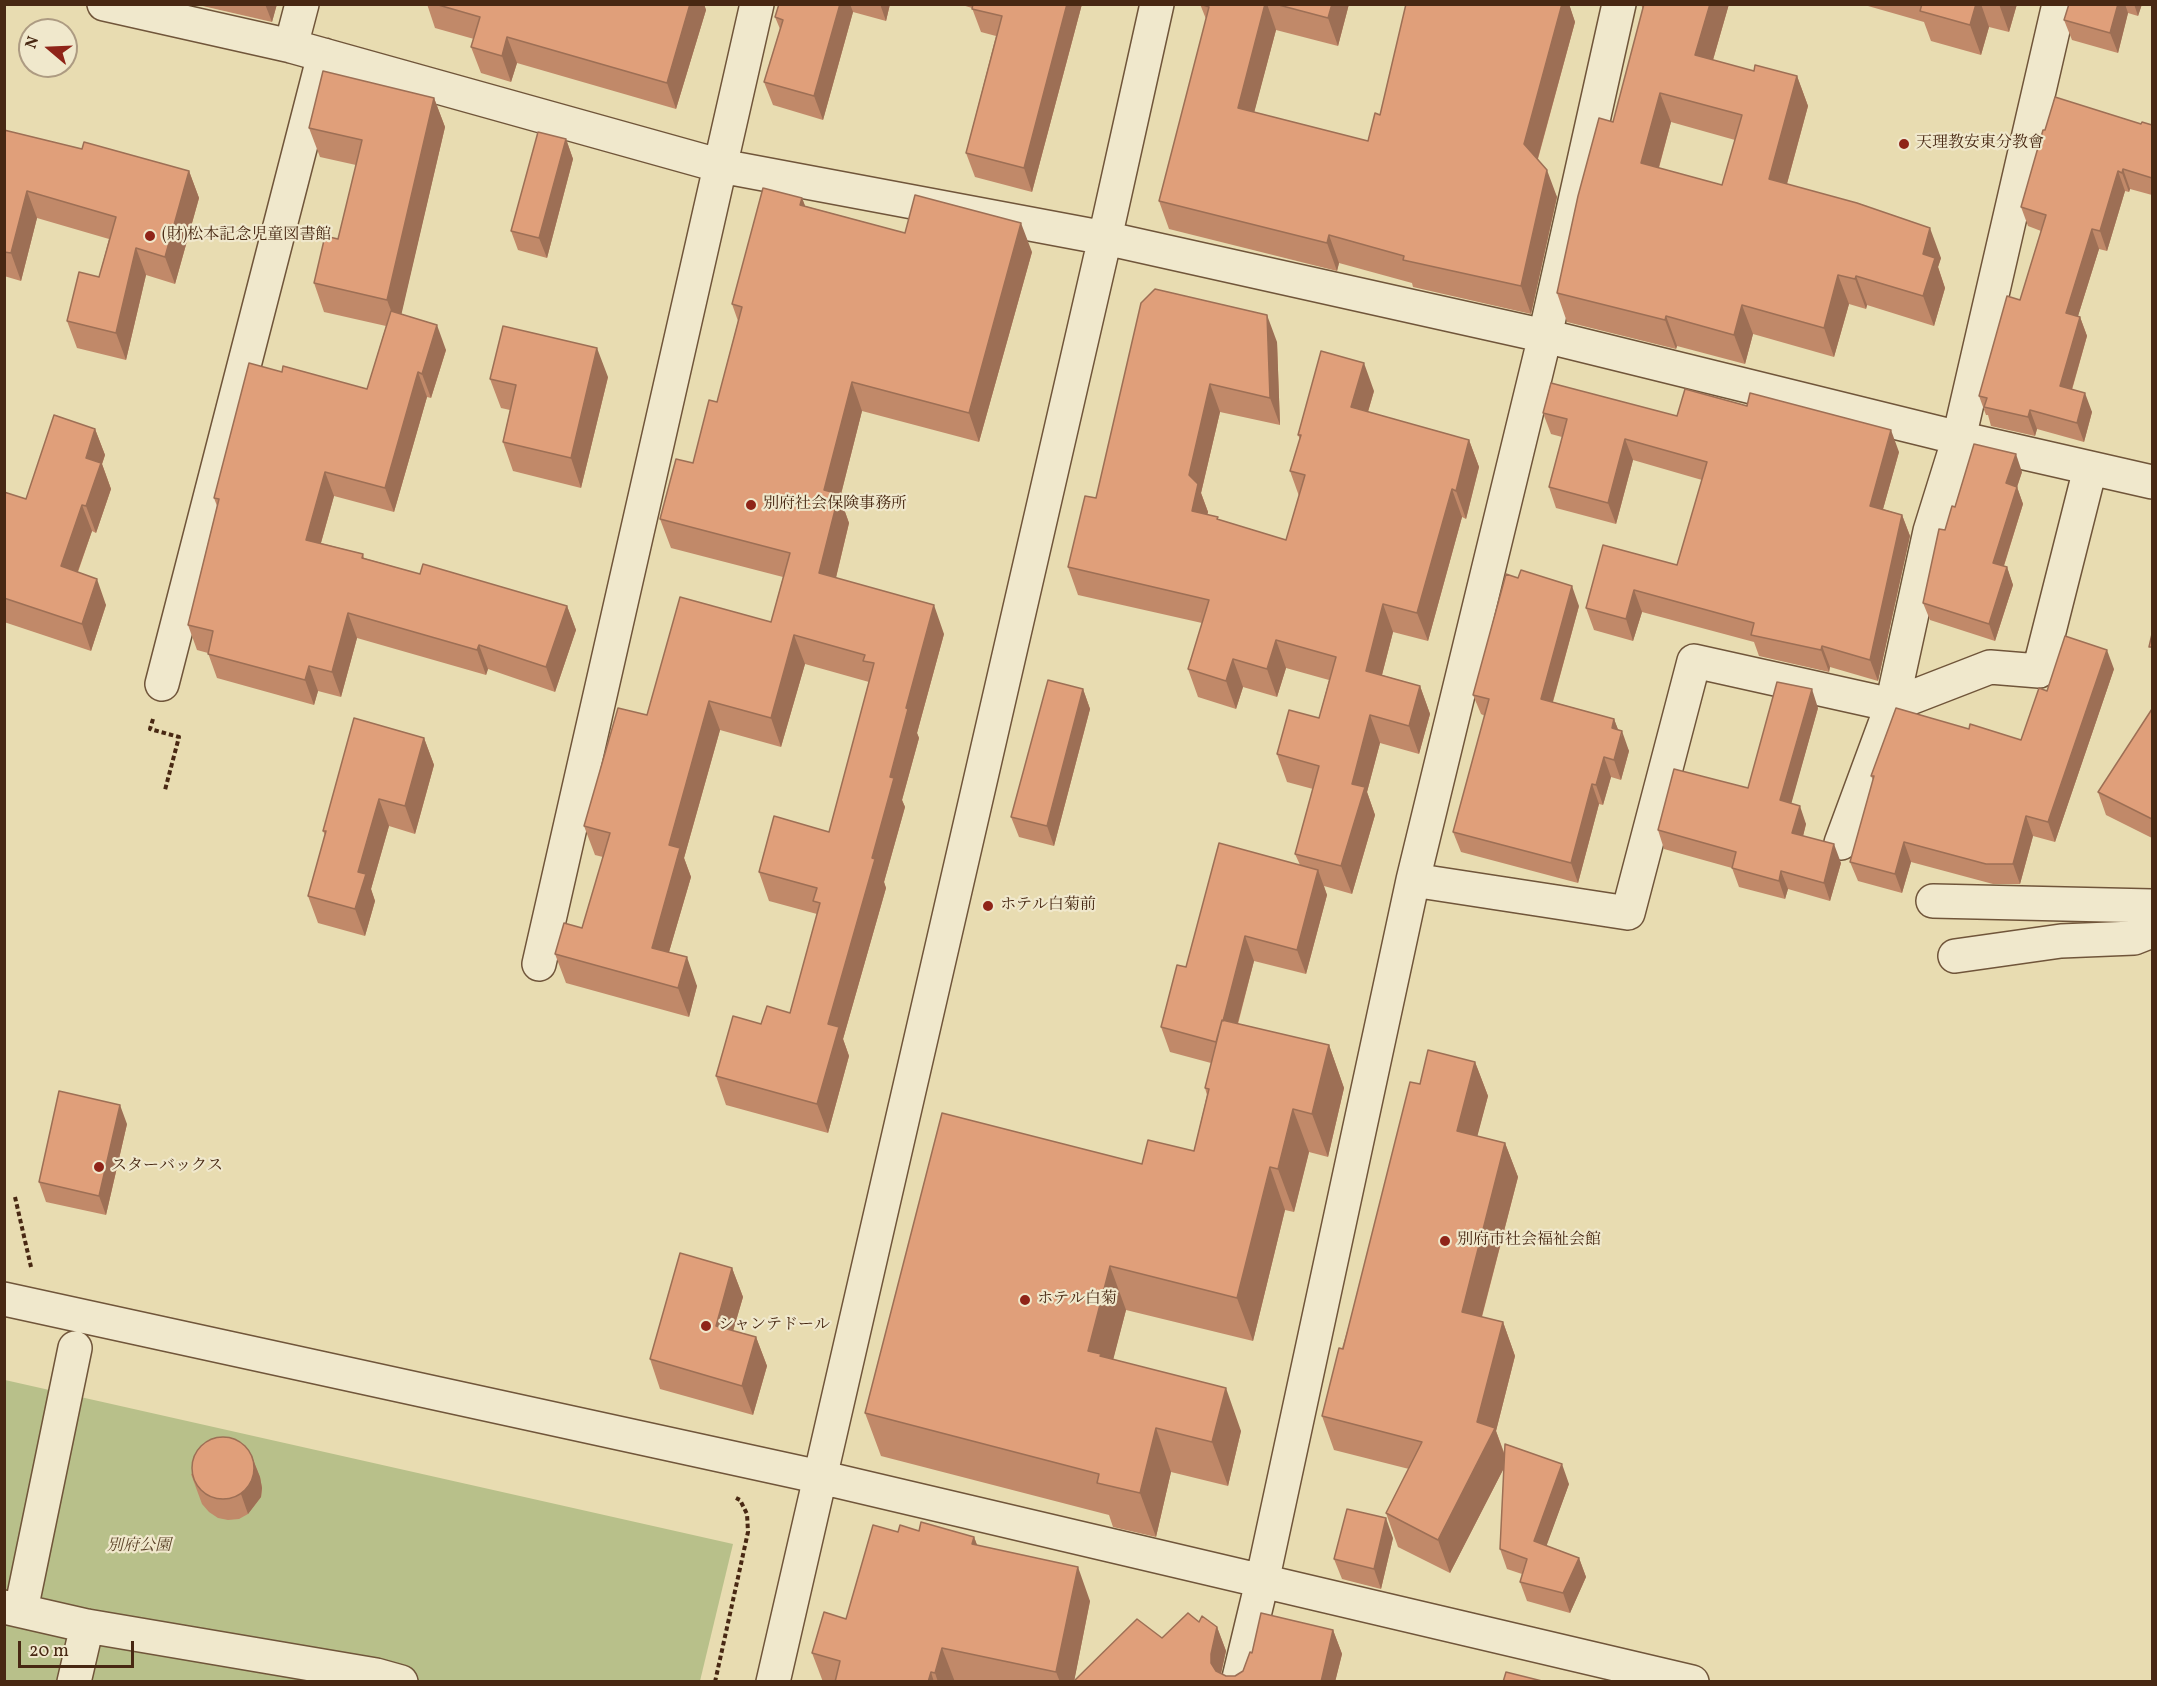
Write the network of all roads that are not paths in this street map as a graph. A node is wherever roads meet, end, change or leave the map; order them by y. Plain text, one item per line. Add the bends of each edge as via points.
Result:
1 (104, 4) edge
2 (302, 4) edge
3 (758, 4) edge
4 (1157, 4) edge
5 (1619, 4) edge
6 (2059, 4) edge
7 (291, 46) junction
8 (324, 55) junction
9 (721, 166) junction
10 (1106, 238) junction
11 (1545, 336) junction
12 (1959, 438) junction
13 (2090, 469) junction
14 (2152, 482) edge
15 (162, 684) road end
16 (1893, 705) junction
17 (1841, 843) dead end
18 (1413, 880) junction
19 (1933, 901) dead end
20 (2152, 906) edge
21 (2152, 931) edge
22 (1955, 956) dead end
23 (539, 964) dead end
24 (4, 1299) edge
25 (75, 1348) dead end
26 (820, 1477) junction
27 (1262, 1582) junction
28 (13, 1609) edge
29 (87, 1626) junction
30 (74, 1682) edge
31 (401, 1682) edge
32 (773, 1682) edge
33 (1238, 1682) edge
34 (1692, 1682) edge

1 - 7 street
2 - 7 street
3 - 9 street
4 - 10 street
5 - 11 street
6 - 12 street
7 - 8 street
8 - 9 street
8 - 15 street
9 - 10 street
9 - 23 street
10 - 11 street
10 - 26 street
11 - 12 street
11 - 18 street
12 - 13 street
12 - 16 street via 1930,531
13 - 14 street
13 - 16 street via 2040,671 1990,667
16 - 17 street
16 - 18 street via 1694,661 1628,912
18 - 27 street
19 - 20 street
21 - 22 street via 2134,938 2061,941
24 - 26 street
25 - 28 street
26 - 27 street
26 - 32 street
27 - 33 street
27 - 34 street
28 - 29 street
29 - 30 street
29 - 31 street

